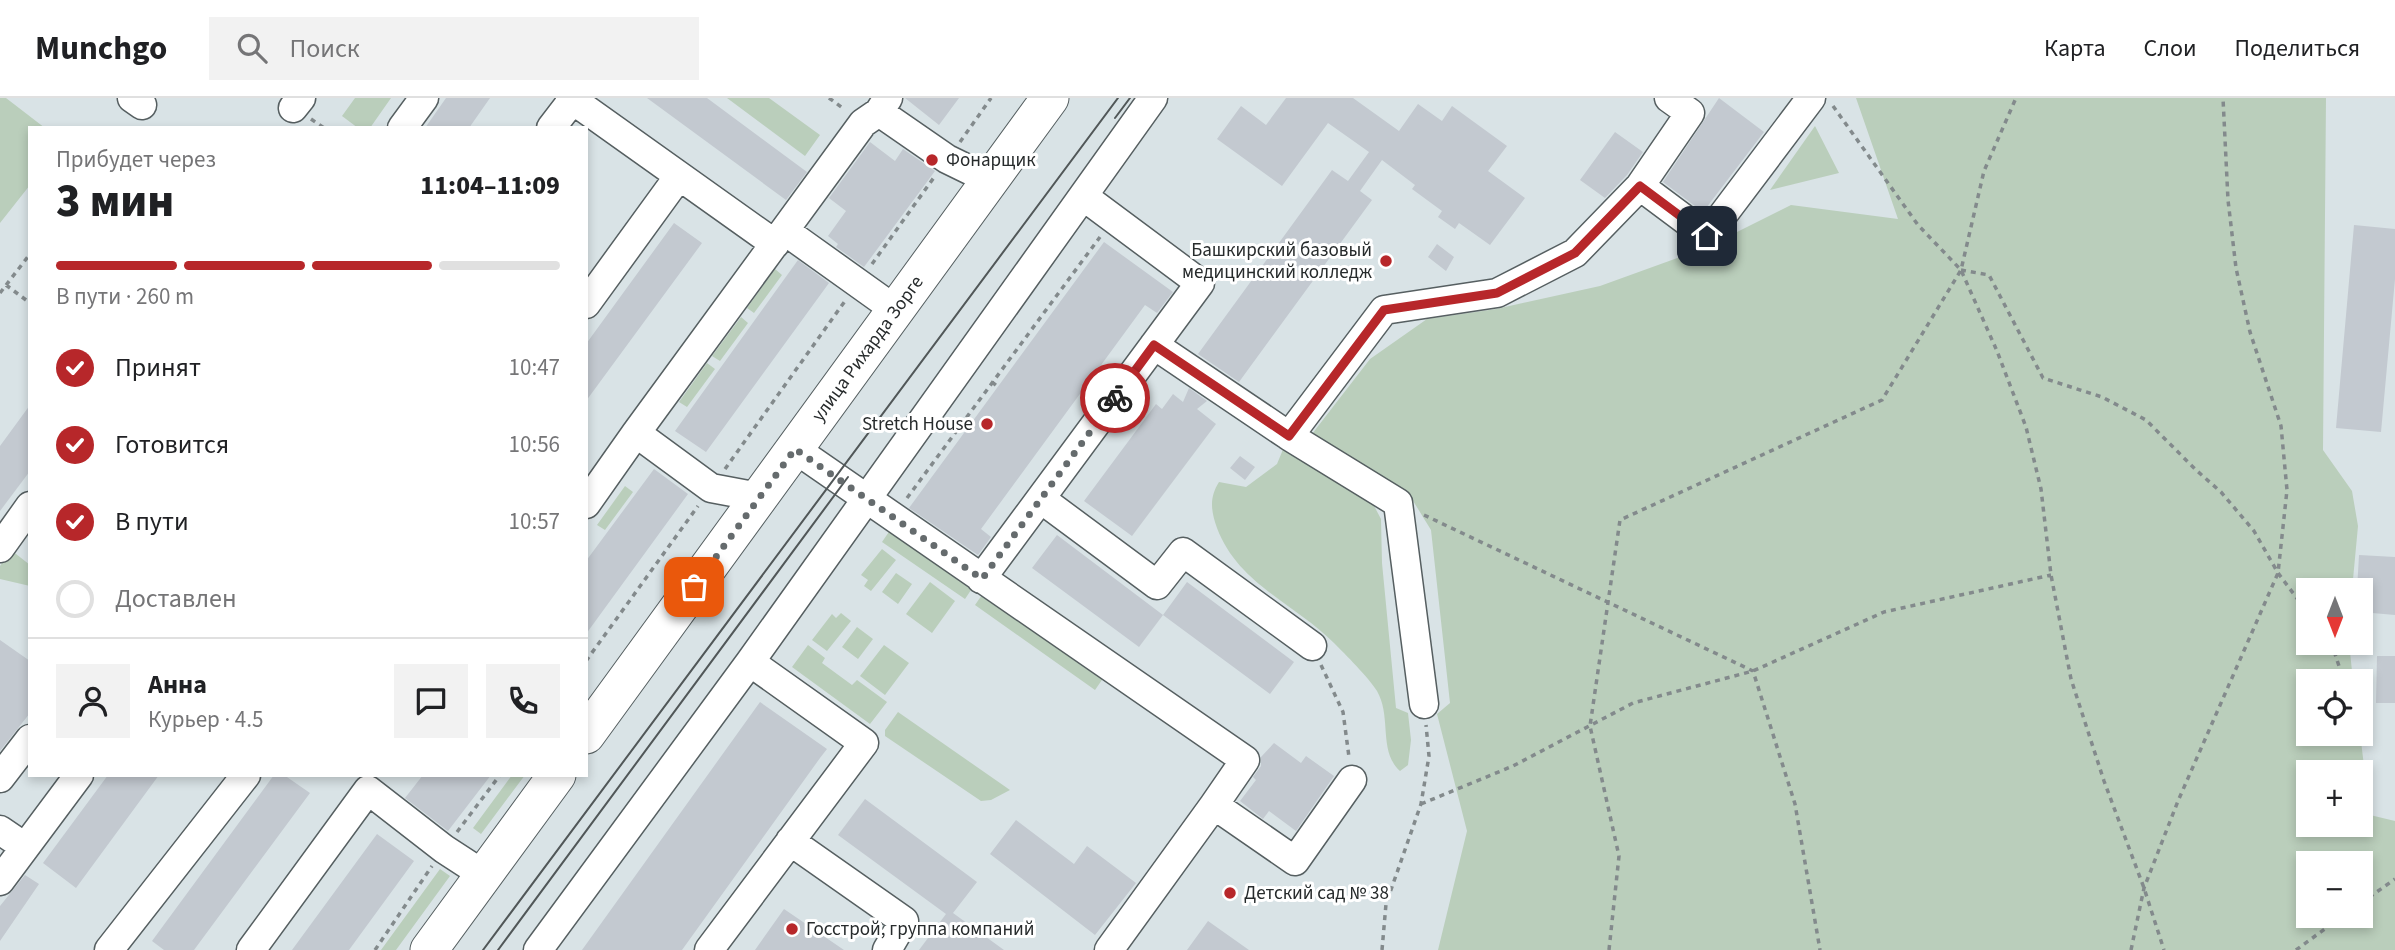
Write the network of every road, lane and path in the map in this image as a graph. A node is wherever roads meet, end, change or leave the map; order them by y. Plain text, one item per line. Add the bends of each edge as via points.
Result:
1 (424, 98) edge
2 (991, 98) edge
3 (1050, 98) edge
4 (1153, 98) edge
5 (1669, 98) edge
6 (1811, 98) edge
7 (1828, 98) edge
8 (2016, 98) edge
9 (2223, 98) edge
10 (572, 99) edge
11 (883, 105) edge
12 (403, 126) edge
13 (552, 126) edge
14 (947, 159) junction
15 (679, 176) junction
16 (990, 180) junction
17 (1640, 186) junction
18 (1083, 196) junction
19 (1114, 219) junction
20 (780, 237) junction
21 (28, 257) edge
22 (1961, 270) junction
23 (858, 283) junction
24 (6, 285) junction
25 (0, 293) edge
26 (588, 301) edge
27 (28, 302) edge
28 (897, 311) junction
29 (1154, 345) junction
30 (992, 382) junction
31 (998, 387) dead end
32 (636, 433) junction
33 (1289, 436) junction
34 (795, 449) junction
35 (711, 488) junction
36 (759, 497) junction
37 (867, 498) junction
38 (1041, 499) junction
39 (588, 501) edge
40 (1398, 503) junction
41 (893, 516) junction
42 (2278, 573) junction
43 (2051, 575) junction
44 (982, 579) junction
45 (2296, 597) edge
46 (1608, 601) junction
47 (1312, 646) joint
48 (588, 658) edge
49 (750, 662) junction
50 (1753, 671) junction
51 (1424, 704) joint
52 (589, 724) edge
53 (1590, 726) junction
54 (28, 742) edge
55 (78, 777) edge
56 (244, 777) edge
57 (556, 777) edge
58 (0, 778) edge
59 (365, 780) edge
60 (1353, 780) joint
61 (1214, 804) junction
62 (1421, 804) junction
63 (0, 830) edge
64 (790, 841) junction
65 (25, 847) junction
66 (484, 875) junction
67 (2395, 879) edge
68 (0, 881) edge
69 (2144, 888) junction
70 (2373, 895) edge
71 (2326, 928) edge
72 (109, 950) edge
73 (251, 950) edge
74 (429, 950) edge
75 (538, 950) edge
76 (709, 950) edge
77 (887, 950) edge
78 (1109, 950) edge
79 (1382, 950) edge
80 (1609, 950) edge
81 (1820, 950) edge
82 (2131, 950) edge
83 (2164, 950) edge
84 (2296, 950) edge

1 - 12 street
2 - 14 path
3 - 16 main road, улица Рихарда Зорге
4 - 18 street
5 - 17 street via 1690,113
6 - 17 street via 1707,236
7 - 22 path via 1918,225
8 - 22 path via 1984,171
9 - 42 path via 2236,268 2250,332 2281,426 2287,490
10 - 13 street
10 - 15 street
11 - 14 street
11 - 20 street via 863,123
14 - 16 street
14 - 23 path
15 - 20 street
15 - 26 street
16 - 28 main road, улица Рихарда Зорге
17 - 33 street via 1575,253 1497,293 1384,310
18 - 19 street
18 - 37 street
19 - 29 street via 1200,282
19 - 30 path
20 - 23 street
20 - 32 street
21 - 24 path
22 - 42 path via 1989,275 2043,378 2102,397 2146,420 2221,492 2254,531
22 - 43 path via 2026,427
22 - 46 path via 1882,400 1620,520
23 - 28 street
23 - 35 path
24 - 25 path
24 - 27 path
28 - 34 main road, улица Рихарда Зорге
29 - 33 street
29 - 38 street
30 - 31 path
30 - 41 path
32 - 35 street
32 - 39 street
33 - 40 street
34 - 36 main road, улица Рихарда Зорге
34 - 37 street
35 - 36 street
35 - 48 path
36 - 52 main road, улица Рихарда Зорге
37 - 41 street
37 - 49 street
38 - 44 street
38 - 47 street via 1157,585 1183,552
40 - 46 path
40 - 51 street
41 - 44 street
42 - 45 path
42 - 69 path
43 - 50 path via 1884,612
43 - 69 path via 2070,679
44 - 61 street via 1245,760
46 - 50 path
46 - 53 path
47 - 60 path via 1343,712
49 - 64 street via 864,743
49 - 75 street
50 - 53 path via 1633,703
50 - 81 path via 1795,804
51 - 62 path via 1429,756
53 - 62 path via 1513,766
53 - 80 path via 1619,856
54 - 58 street
55 - 65 street
56 - 72 street
57 - 66 main road
59 - 66 street via 444,849
59 - 73 street
60 - 61 street via 1294,861
61 - 78 street
62 - 79 path via 1385,904
63 - 65 street
64 - 76 street
64 - 77 street via 904,921
65 - 68 street
66 - 74 main road
67 - 70 path
69 - 82 path
69 - 83 path
71 - 84 path

